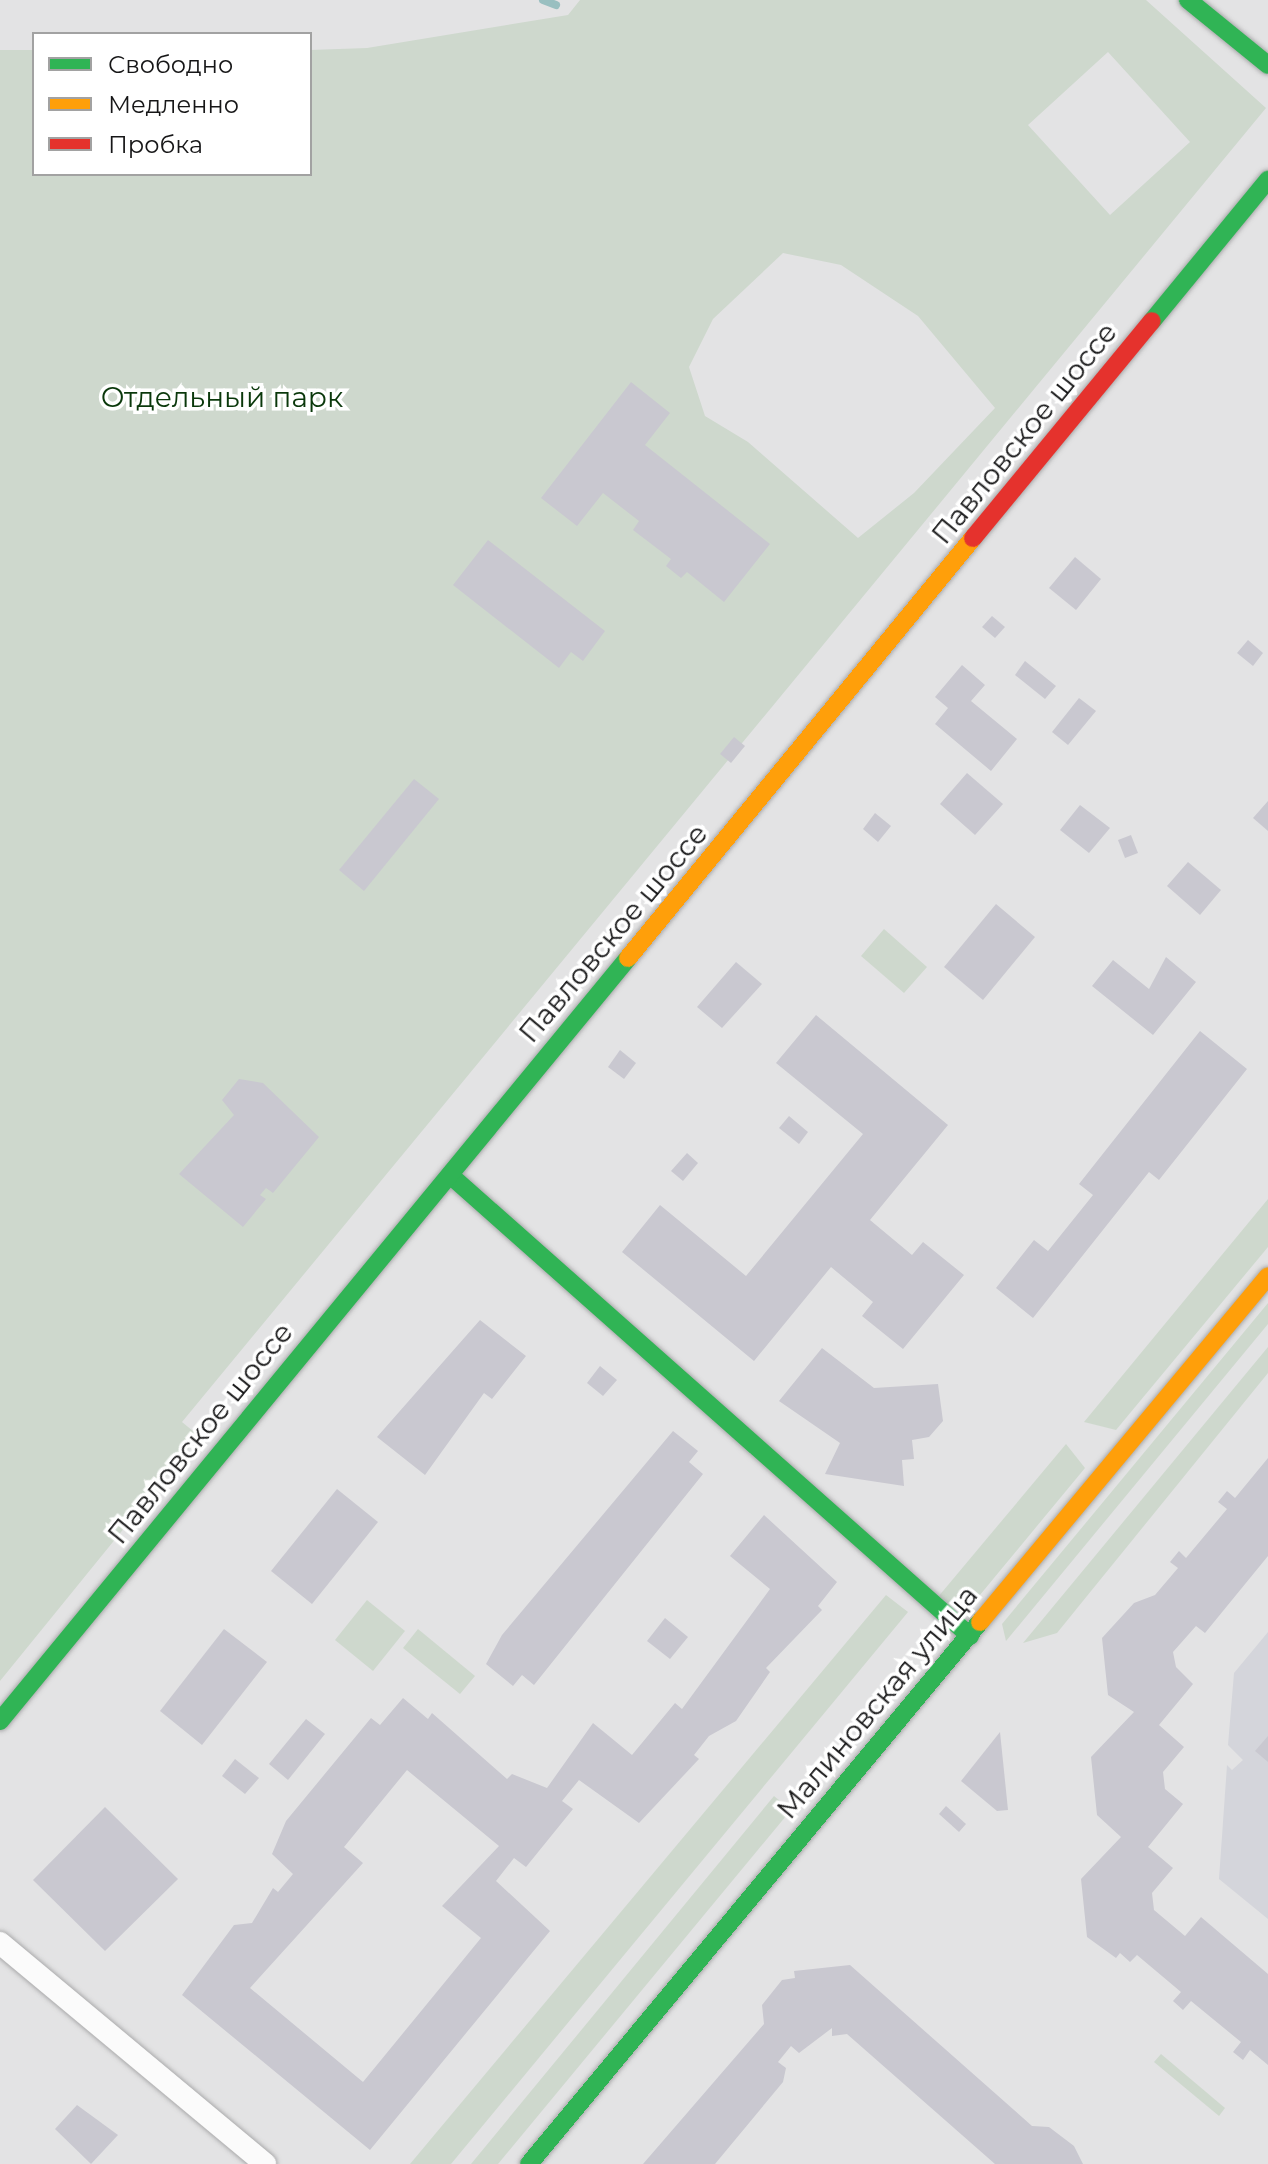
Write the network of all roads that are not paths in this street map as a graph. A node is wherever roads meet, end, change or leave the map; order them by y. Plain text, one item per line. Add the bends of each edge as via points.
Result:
1 (1188, 0) edge
2 (1268, 65) edge
3 (1268, 180) edge
4 (450, 1175) junction
5 (1268, 1276) edge
6 (970, 1636) junction
7 (0, 1721) edge
8 (0, 1943) edge
9 (265, 2164) edge
10 (529, 2164) edge

1 - 2 main road
3 - 4 main road, Павловское шоссе
4 - 6 main road
4 - 7 main road, Павловское шоссе
5 - 6 main road, Малиновская улица
6 - 10 main road, Малиновская улица
8 - 9 street

